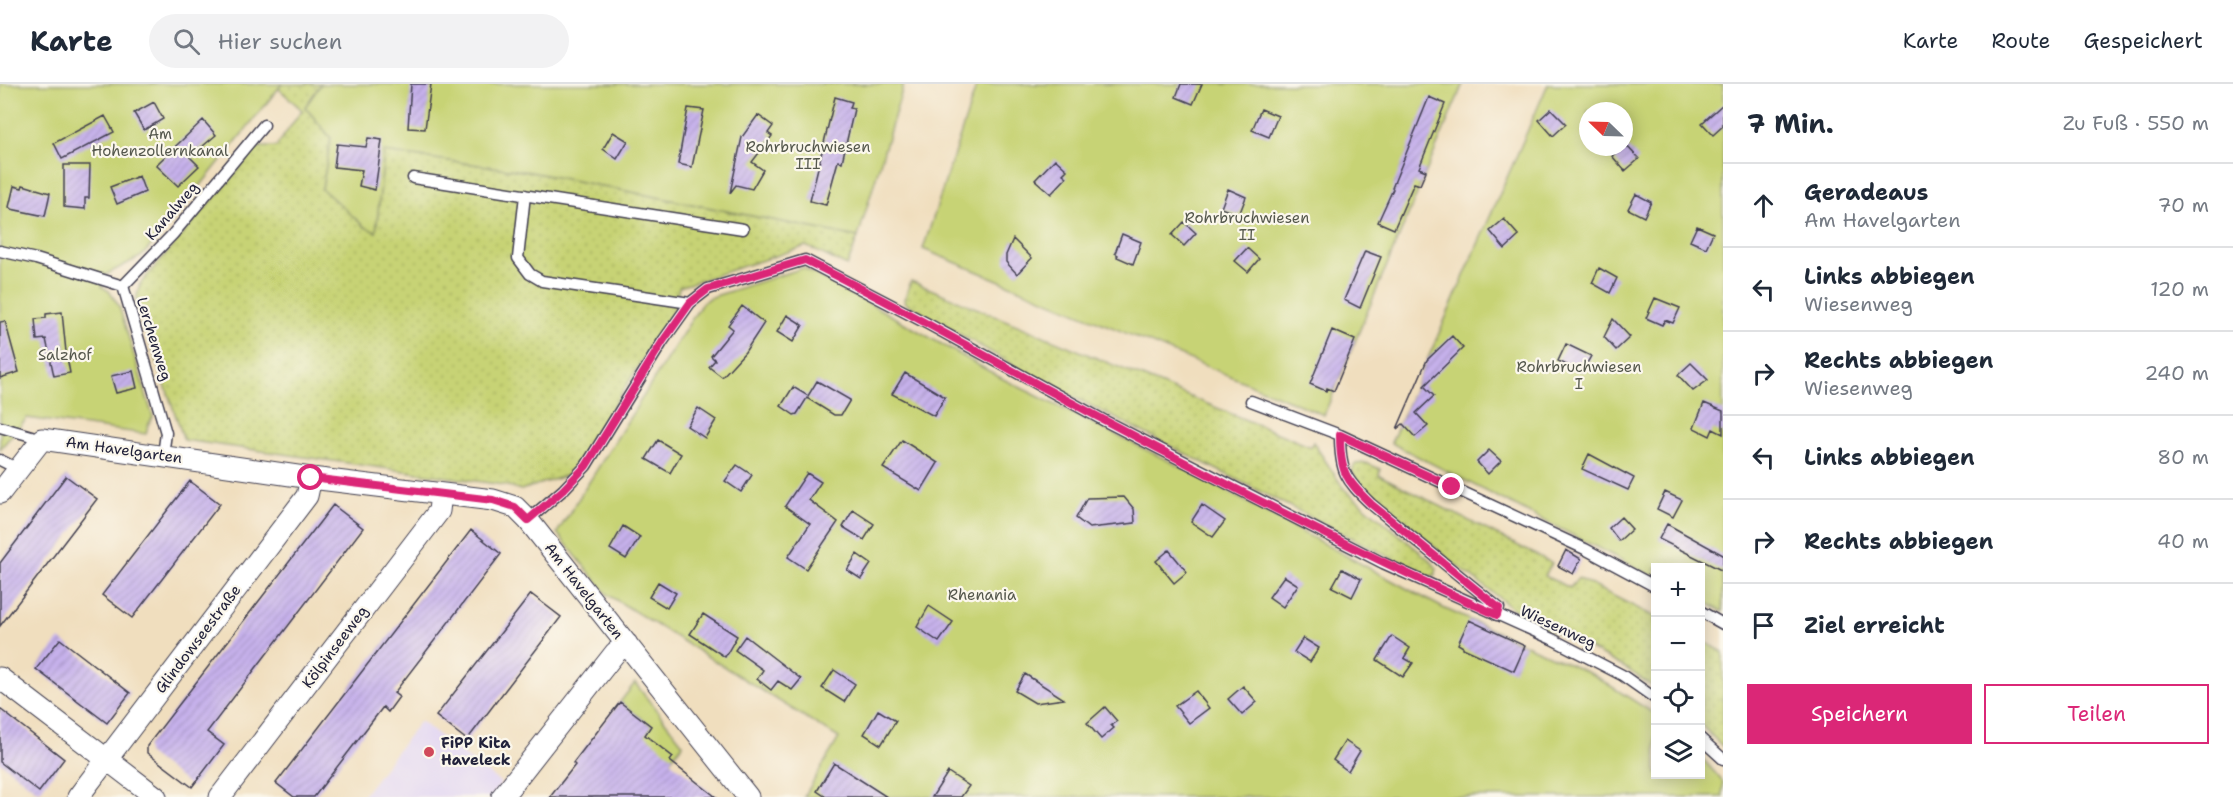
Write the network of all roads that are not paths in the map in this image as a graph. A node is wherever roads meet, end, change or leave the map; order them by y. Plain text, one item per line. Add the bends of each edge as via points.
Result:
1 (264, 125) dead end
2 (413, 178) dead end
3 (525, 195) junction
4 (743, 229) dead end
5 (0, 251) edge
6 (123, 286) junction
7 (690, 303) junction
8 (1251, 400) dead end
9 (0, 427) edge
10 (1340, 435) junction
11 (42, 439) junction
12 (164, 455) junction
13 (9, 464) edge
14 (311, 478) junction
15 (0, 493) edge
16 (441, 494) junction
17 (528, 520) junction
18 (1651, 584) edge
19 (1705, 613) edge
20 (1497, 615) junction
21 (1723, 624) edge
22 (627, 644) junction
23 (0, 678) edge
24 (1651, 695) edge
25 (1705, 742) edge
26 (106, 759) junction
27 (1723, 759) edge
28 (78, 797) edge
29 (156, 797) edge
30 (220, 797) edge
31 (502, 797) edge
32 (748, 797) edge

1 - 6 lane, Kanalweg via 173,234
2 - 3 lane
3 - 4 lane
3 - 7 lane via 518,258 530,274 542,281
5 - 6 lane, Lerchenweg
6 - 12 lane, Lerchenweg via 166,433
7 - 17 lane, Wiesenweg via 586,466
7 - 20 lane, Wiesenweg via 708,289 805,260 1105,421 1383,563
8 - 10 lane
9 - 11 lane
10 - 18 lane via 1586,549
10 - 20 lane via 1340,462 1352,486 1499,608
11 - 12 street, Am Havelgarten
11 - 13 street
12 - 14 street, Am Havelgarten
13 - 15 street
14 - 16 street, Am Havelgarten
14 - 26 street, Glindowseestraße via 307,496
16 - 17 street, Am Havelgarten via 493,500 515,507
16 - 30 street, Kölpinseeweg via 439,511
17 - 22 street, Am Havelgarten
19 - 21 lane
20 - 24 lane, Wiesenweg via 1622,675
22 - 31 street via 615,653
22 - 32 street, Am Havelgarten
23 - 26 street
25 - 27 lane
26 - 28 street, Glindowseestraße
26 - 29 street

